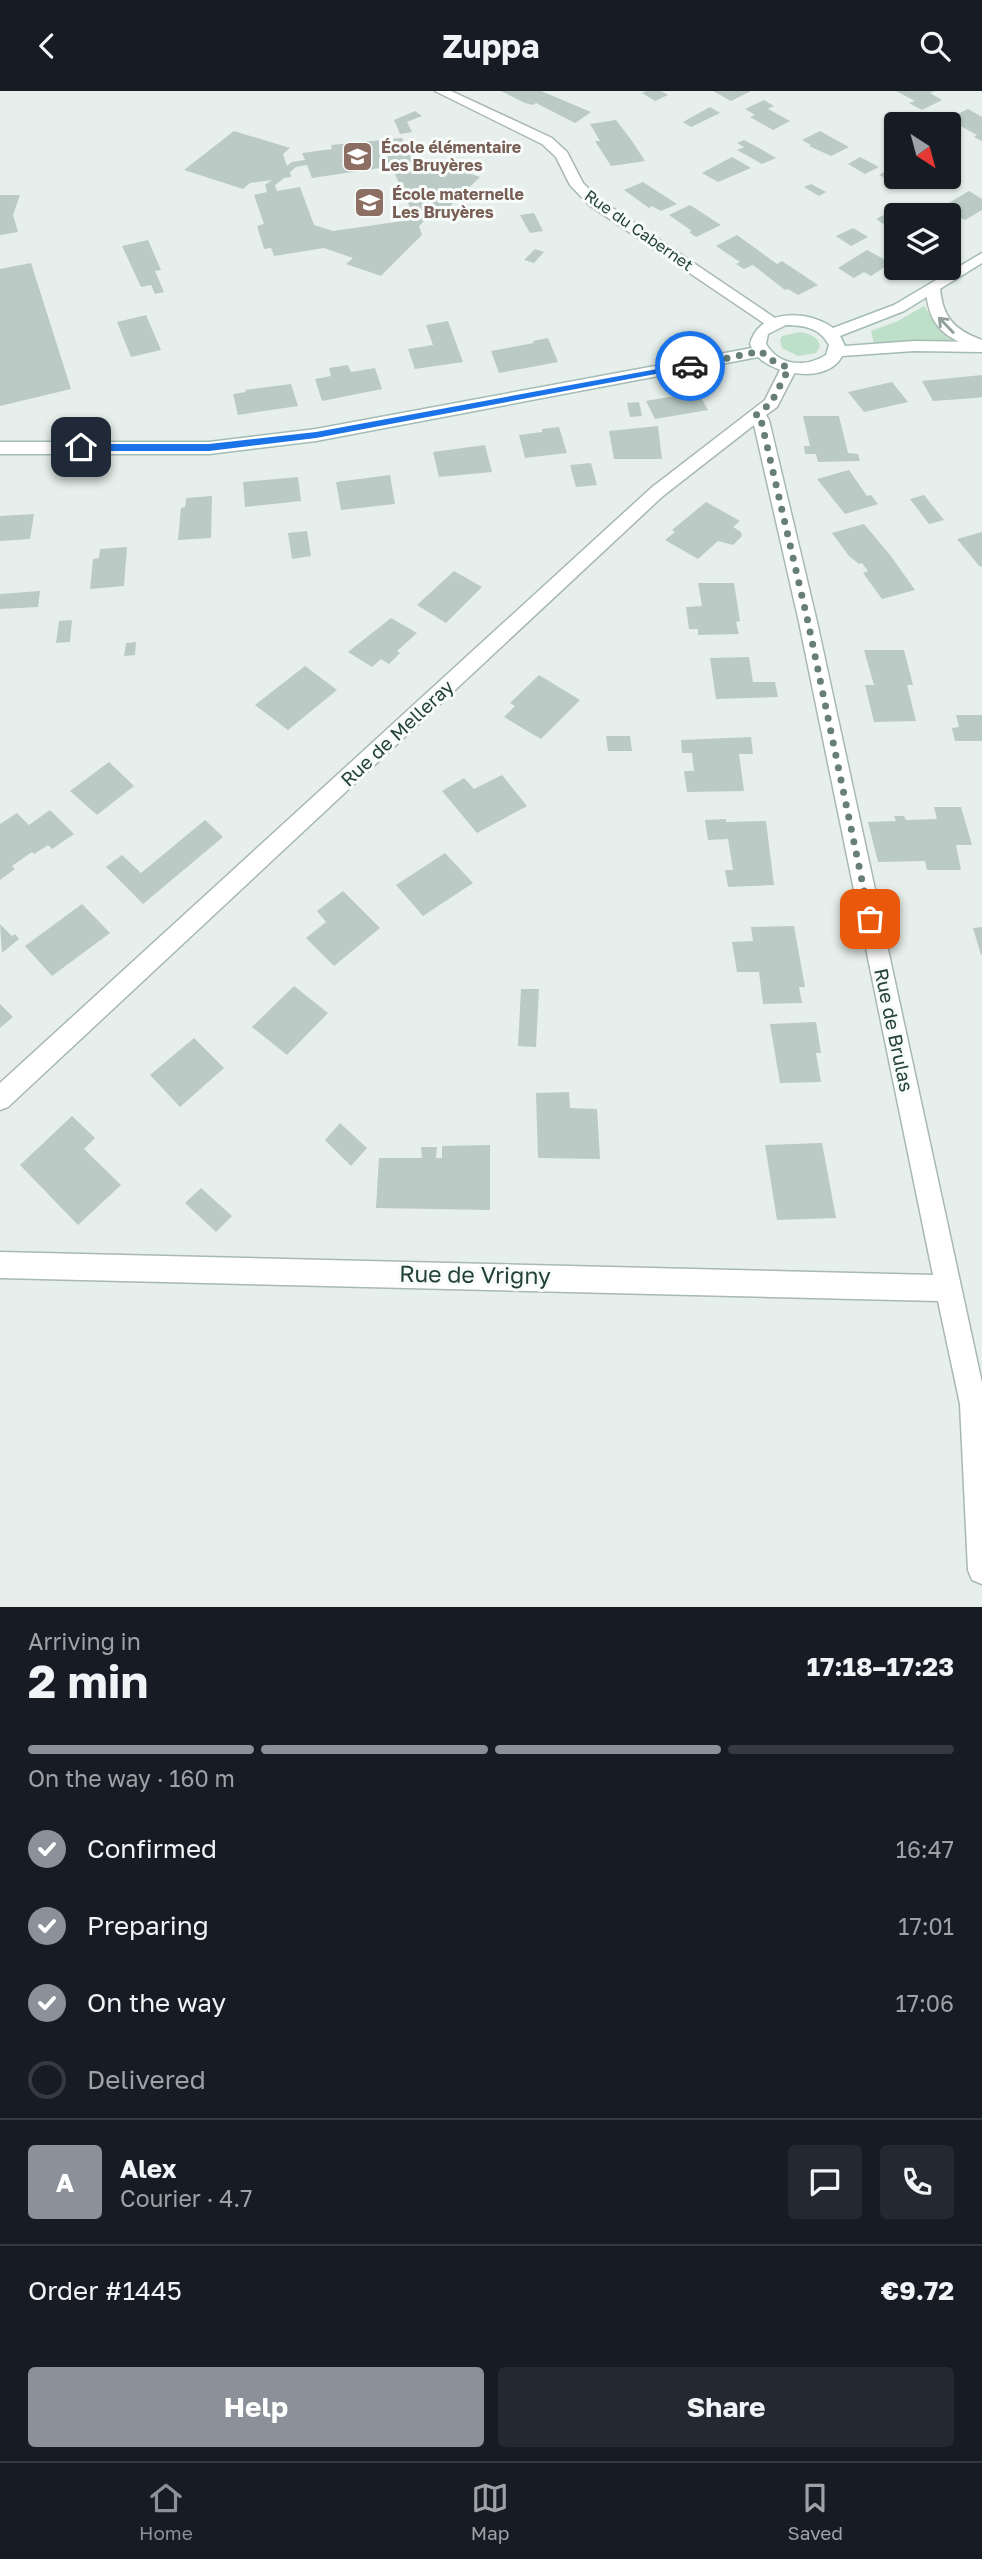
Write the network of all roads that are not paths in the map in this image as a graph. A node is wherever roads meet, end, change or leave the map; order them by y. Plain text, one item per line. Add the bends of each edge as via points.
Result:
1 (441, 91) edge
2 (982, 257) edge
3 (933, 287) junction
4 (773, 323) junction
5 (831, 334) junction
6 (982, 346) edge
7 (761, 351) junction
8 (837, 351) junction
9 (789, 368) junction
10 (755, 416) junction
11 (0, 447) edge
12 (0, 1099) edge
13 (0, 1265) edge
14 (950, 1288) junction
15 (982, 1570) edge

1 - 4 street, Rue du Cabernet via 547,141 594,202
2 - 3 street
3 - 5 street via 899,308
6 -> 3 street via 943,326 935,312
4 - 5 street via 811,322
4 - 7 street via 761,332
5 - 8 street
6 - 8 street
7 - 9 street
7 - 11 street via 316,435 209,447
8 - 9 street via 815,368
9 - 10 street, Rue de Melleray via 771,403
10 - 12 street, Rue de Melleray via 657,492
10 - 14 street, Rue de Brulas via 761,420 808,622
13 - 14 street, Rue de Vrigny
14 - 15 street, Rue de Brulas via 973,1404

